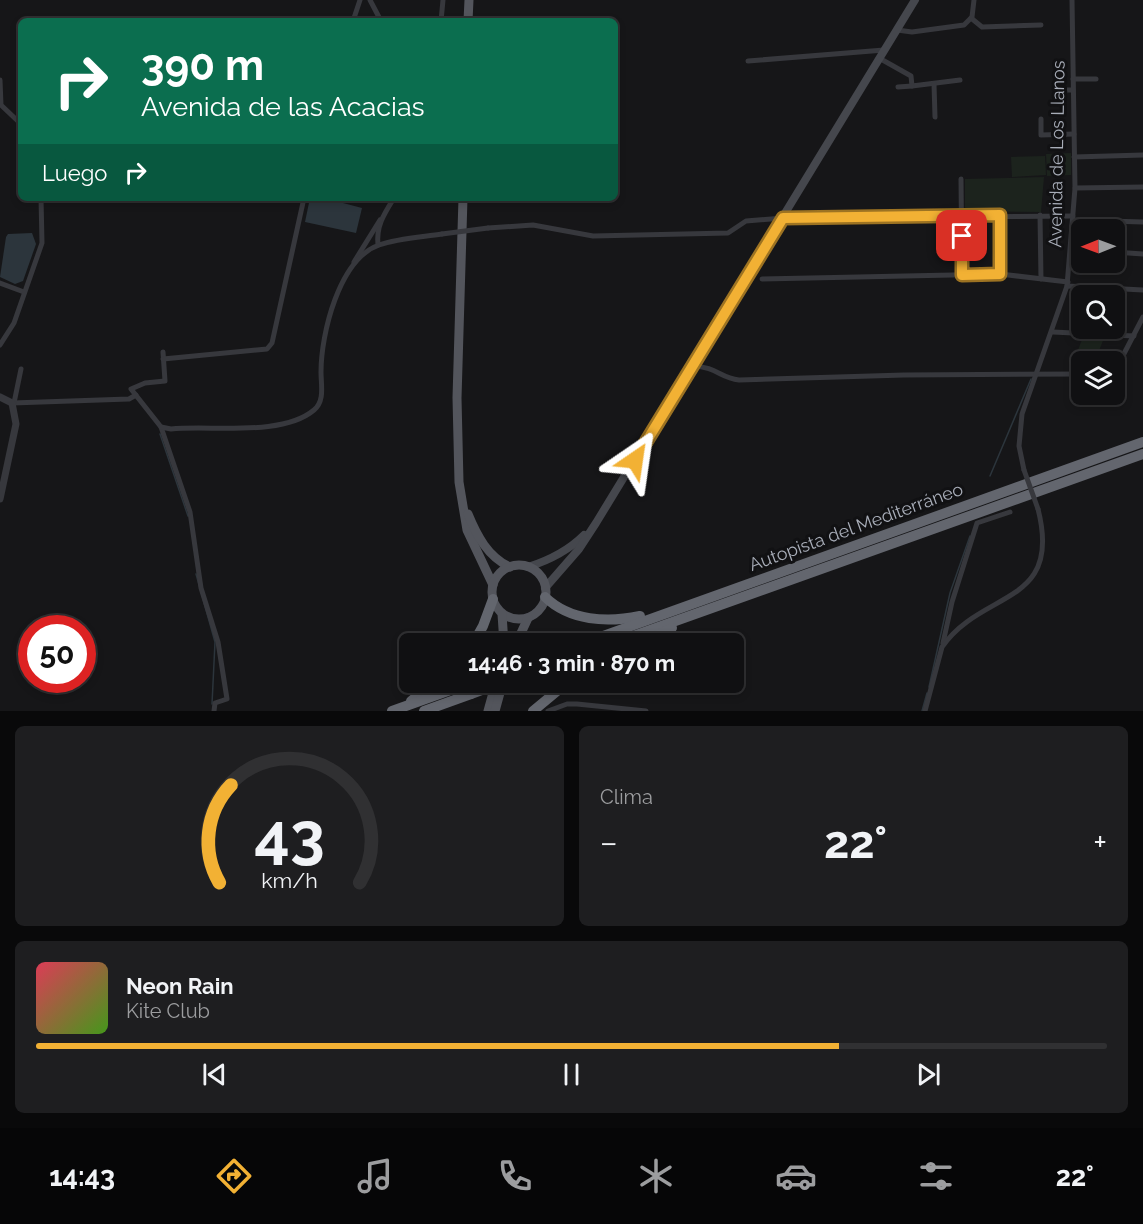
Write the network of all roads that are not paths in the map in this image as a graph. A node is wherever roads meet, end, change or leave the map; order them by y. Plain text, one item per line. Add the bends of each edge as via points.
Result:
1 (360, 0) edge
2 (370, 0) edge
3 (443, 0) edge
4 (469, 0) edge
5 (915, 0) edge
6 (974, 0) edge
7 (1072, 0) edge
8 (354, 18) edge
9 (379, 18) edge
10 (441, 18) edge
11 (468, 18) edge
12 (971, 18) junction
13 (1041, 25) dead end
14 (897, 30) junction
15 (884, 50) junction
16 (879, 58) junction
17 (748, 61) dead end
18 (1073, 79) junction
19 (1096, 79) dead end
20 (0, 80) edge
21 (960, 80) dead end
22 (934, 84) junction
23 (912, 86) junction
24 (898, 87) dead end
25 (1059, 90) dead end
26 (1073, 90) junction
27 (935, 117) dead end
28 (1041, 119) dead end
29 (18, 121) edge
30 (1074, 134) junction
31 (1143, 155) edge
32 (1074, 157) junction
33 (961, 179) dead end
34 (1143, 187) edge
35 (1075, 188) junction
36 (41, 201) edge
37 (302, 201) edge
38 (392, 201) edge
39 (463, 201) edge
40 (1000, 215) junction
41 (1040, 215) junction
42 (961, 216) junction
43 (783, 218) junction
44 (1073, 218) junction
45 (380, 220) junction
46 (1143, 222) edge
47 (378, 245) junction
48 (1071, 250) edge
49 (1125, 253) edge
50 (1143, 254) edge
51 (350, 268) junction
52 (1000, 274) junction
53 (962, 275) junction
54 (762, 279) dead end
55 (1041, 279) junction
56 (0, 283) edge
57 (1068, 284) junction
58 (1077, 285) edge
59 (1125, 289) edge
60 (1143, 290) edge
61 (24, 292) junction
62 (1143, 317) edge
63 (1053, 332) junction
64 (1071, 332) edge
65 (1125, 335) edge
66 (1134, 336) junction
67 (0, 345) edge
68 (163, 351) dead end
69 (1125, 354) edge
70 (164, 359) junction
71 (693, 366) junction
72 (21, 369) dead end
73 (1071, 374) edge
74 (1037, 375) junction
75 (136, 395) junction
76 (0, 397) edge
77 (13, 403) junction
78 (161, 427) junction
79 (1143, 442) edge
80 (1143, 453) edge
81 (459, 482) junction
82 (0, 499) edge
83 (1010, 512) dead end
84 (596, 523) junction
85 (510, 567) junction
86 (528, 567) junction
87 (493, 585) junction
88 (740, 586) junction
89 (545, 592) junction
90 (493, 599) junction
91 (712, 607) junction
92 (502, 614) junction
93 (528, 618) junction
94 (479, 633) edge
95 (503, 633) edge
96 (521, 633) edge
97 (610, 633) edge
98 (641, 633) edge
99 (661, 633) edge
100 (942, 647) junction
101 (419, 693) edge
102 (442, 693) edge
103 (474, 693) edge
104 (493, 693) edge
105 (500, 693) edge
106 (555, 693) edge
107 (398, 709) edge
108 (214, 711) edge
109 (424, 711) edge
110 (488, 711) edge
111 (495, 711) edge
112 (533, 711) edge
113 (548, 711) edge
114 (646, 711) edge
115 (925, 711) edge

1 - 8 street
2 - 9 street
3 - 10 street
4 - 11 main road
5 - 14 main road
6 - 12 street
7 - 18 street, Avenida de Los Llanos
12 - 13 street via 982,27
12 - 14 street via 964,25 912,32
14 - 15 main road
15 - 16 main road
15 - 17 street
16 - 23 street via 911,76
16 - 43 main road
18 - 19 street
18 - 26 street, Avenida de Los Llanos
20 - 29 street via 1,105
21 - 22 street
22 - 23 street
22 - 27 street
23 - 24 street
25 - 26 street
26 - 30 street, Avenida de Los Llanos
28 - 30 street via 1041,135
30 - 32 street, Avenida de Los Llanos
31 - 32 street
32 - 35 street, Avenida de Los Llanos
33 - 42 street
34 - 35 street
35 - 44 street, Avenida de Los Llanos
36 - 61 street via 42,243
37 - 70 street via 272,343 267,349
38 - 45 street
39 - 81 main road via 457,398
40 - 41 street
40 - 42 street
40 - 52 street
41 - 44 street
41 - 55 street
42 - 43 street
42 - 53 street
43 - 47 street, bridge via 746,221 728,233 593,236 533,225
43 - 71 main road
44 - 46 street
45 - 47 street
45 - 51 street
47 - 51 street
48 - 57 street, Avenida de Los Llanos
49 - 50 street
51 - 78 street via 323,341 322,397 314,410 264,427
52 - 53 street
52 - 55 street
53 - 54 street
55 - 57 street
56 - 61 street
57 - 58 street
57 - 63 street, Avenida de Los Llanos
59 - 60 street
61 - 67 street via 14,323
62 - 66 street
63 - 64 street
63 - 74 street, Avenida de Los Llanos
65 - 66 street
66 - 69 street
68 - 70 street
70 - 75 street via 165,381 130,389
71 - 74 street via 709,366 731,380
71 - 84 main road
72 - 77 street
73 - 74 street
74 - 100 street, Avenida de Los Llanos, bridge via 1022,414 1019,446 1044,540 1038,567 1012,596 968,619
75 - 77 street via 129,399
75 - 78 street
76 - 77 street
77 - 82 street via 16,424
78 - 108 street via 190,512 201,588 218,642 227,699 215,702
79 - 88 highway, Autopista del Mediterráneo
80 - 91 highway, Autopista del Mediterráneo
81 - 85 main road via 478,536 492,555
81 - 87 main road via 467,530
83 - 100 street via 977,523
84 - 86 main road via 572,547
84 - 89 main road
85 - 86 main road
85 - 87 main road
86 - 89 main road via 537,572
87 - 90 main road
88 - 89 highway via 625,619 584,618 563,610
88 - 97 highway, Autopista del Mediterráneo
89 - 93 main road via 537,613
90 - 92 main road
90 - 94 highway
91 - 98 highway, Autopista del Mediterráneo
91 - 99 highway
92 - 93 main road via 520,620
92 - 95 main road
93 - 96 main road
100 - 115 street
101 - 107 highway
102 - 107 highway
103 - 109 highway, bridge
104 - 110 main road
105 - 111 main road
106 - 112 highway
113 - 114 street via 567,704

